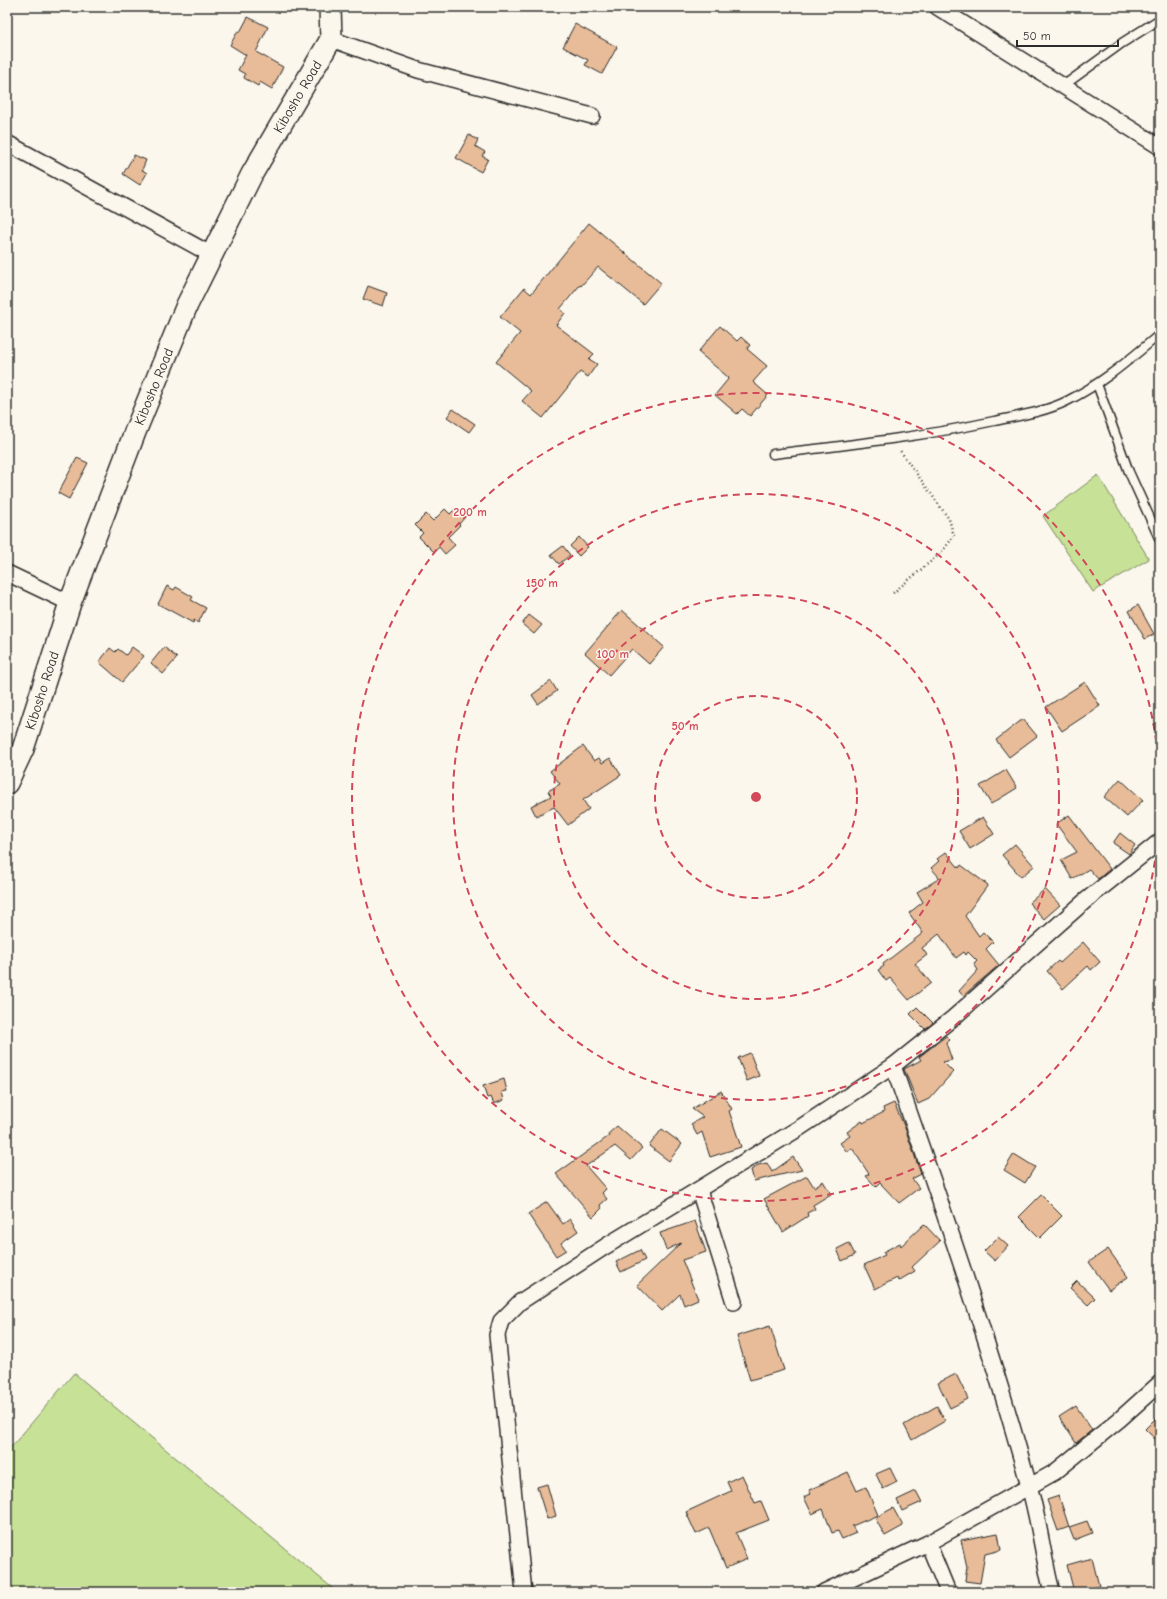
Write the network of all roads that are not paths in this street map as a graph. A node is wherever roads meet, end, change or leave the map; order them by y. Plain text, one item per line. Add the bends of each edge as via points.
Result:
1 (330, 7) edge
2 (937, 7) edge
3 (1160, 19) edge
4 (331, 40) junction
5 (1063, 86) junction
6 (592, 116) dead end
7 (7, 143) edge
8 (1160, 147) edge
9 (212, 255) junction
10 (1160, 334) edge
11 (1097, 384) junction
12 (773, 454) dead end
13 (1160, 540) edge
14 (7, 573) edge
15 (70, 603) junction
16 (7, 784) edge
17 (1160, 841) edge
18 (893, 1066) junction
19 (699, 1190) junction
20 (734, 1302) dead end
21 (1160, 1383) edge
22 (1030, 1488) junction
23 (928, 1543) junction
24 (524, 1592) edge
25 (824, 1592) edge
26 (948, 1592) edge
27 (1052, 1592) edge

1 - 4 main road
2 - 5 street
3 - 5 lane
4 - 6 street via 418,70
4 - 9 main road, Kibosho Road via 252,174
5 - 8 street
7 - 9 street
9 - 15 main road, Kibosho Road via 135,432
10 - 11 lane via 1108,378
11 - 12 lane via 1066,402 1034,412 961,428 892,440
11 - 13 lane via 1129,472
14 - 15 street
15 - 16 main road, Kibosho Road via 23,748
17 - 18 street via 1085,901 953,1018
18 - 19 street
18 - 22 street via 955,1242
19 - 20 street
19 - 24 street via 520,1302 500,1321 497,1335
21 - 22 street via 1085,1449
22 - 23 street
22 - 27 street
23 - 25 street
23 - 26 street

